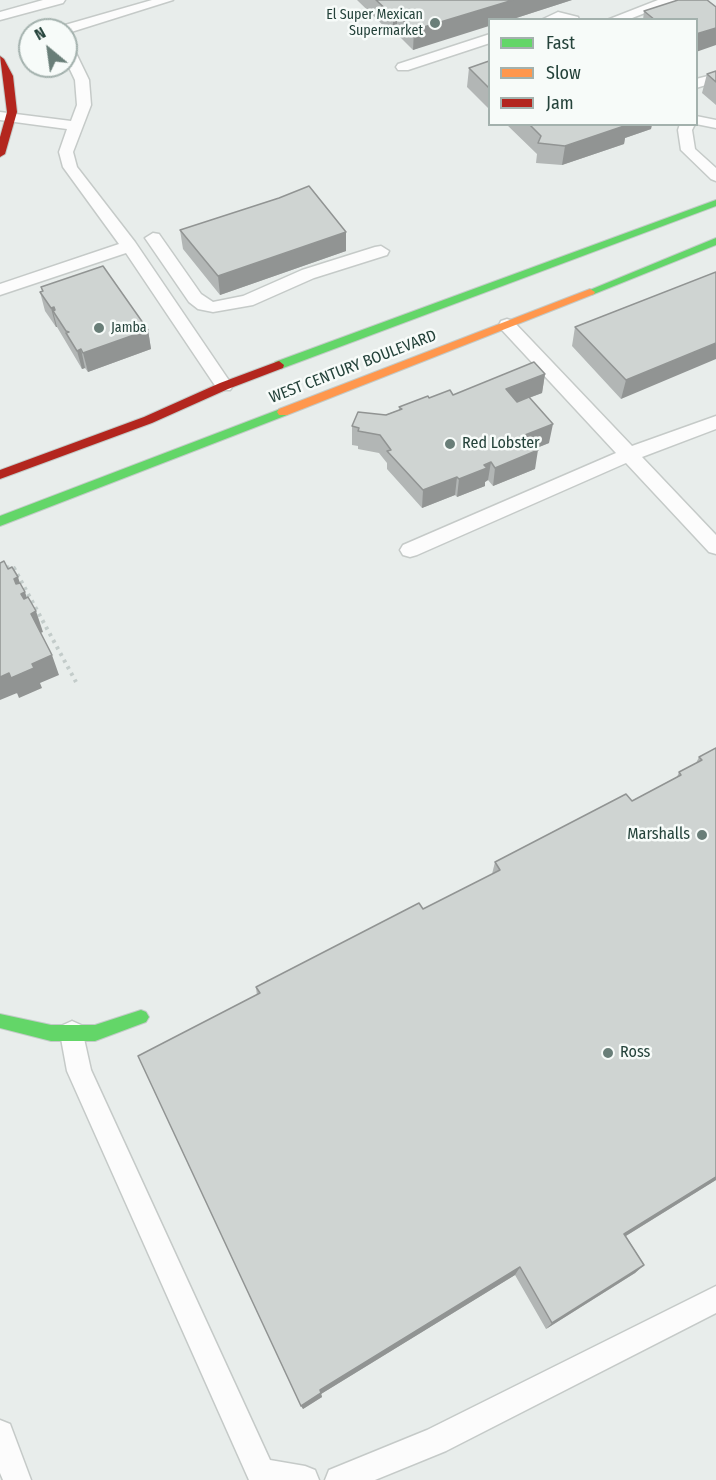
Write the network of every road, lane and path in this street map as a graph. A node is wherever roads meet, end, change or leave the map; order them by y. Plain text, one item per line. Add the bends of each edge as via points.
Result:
1 (58, 0) edge
2 (166, 0) edge
3 (671, 0) edge
4 (0, 16) edge
5 (619, 18) edge
6 (78, 26) edge
7 (488, 39) edge
8 (459, 48) junction
9 (488, 56) edge
10 (0, 59) edge
11 (403, 67) dead end
12 (78, 72) edge
13 (716, 78) edge
14 (698, 83) edge
15 (6, 117) edge
16 (716, 124) edge
17 (698, 125) edge
18 (76, 126) junction
19 (686, 126) edge
20 (0, 154) edge
21 (716, 176) edge
22 (716, 203) edge
23 (153, 238) dead end
24 (716, 241) edge
25 (129, 246) junction
26 (381, 251) dead end
27 (0, 290) edge
28 (507, 326) junction
29 (224, 386) junction
30 (716, 422) edge
31 (628, 454) junction
32 (0, 475) edge
33 (0, 521) edge
34 (716, 547) edge
35 (411, 550) dead end
36 (0, 571) edge
37 (76, 681) dead end
38 (141, 1017) dead end
39 (0, 1021) edge
40 (72, 1033) junction
41 (716, 1299) edge
42 (0, 1434) edge
43 (17, 1480) edge
44 (305, 1480) edge
45 (339, 1480) edge

1 - 4 lane
2 - 6 lane
3 - 5 lane
7 - 8 lane
8 - 9 lane
8 - 11 lane
10 - 15 main road via 8,76
12 - 18 lane via 84,105
13 - 14 lane
15 - 18 lane
15 - 20 main road
16 - 17 lane
18 - 25 lane via 66,152 70,167
19 - 21 lane via 688,150
22 - 29 main road, WEST CENTURY BOULEVARD
23 - 26 lane via 195,298 213,307 247,301 308,274
24 - 28 main road, WEST CENTURY BOULEVARD
25 - 27 lane
25 - 29 lane
28 - 31 lane
28 - 33 main road, WEST CENTURY BOULEVARD
29 - 32 main road, WEST CENTURY BOULEVARD via 147,420
30 - 31 lane
31 - 34 lane
31 - 35 lane
36 - 37 path via 14,568
38 - 40 main road via 96,1033
39 - 40 main road via 51,1033
40 - 44 lane via 79,1071 261,1473
41 - 45 lane via 436,1441
42 - 43 lane

